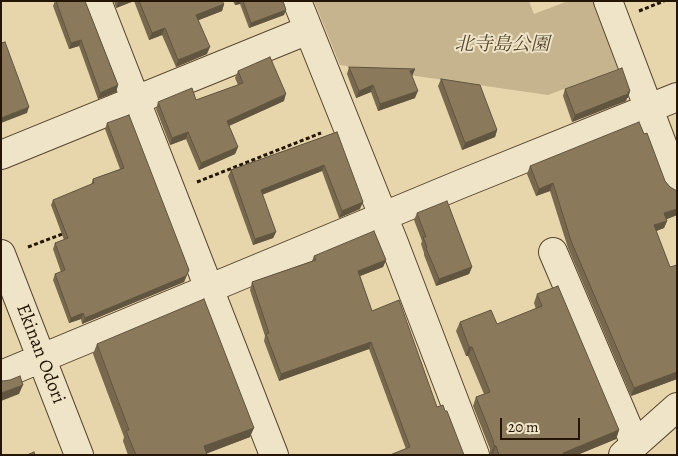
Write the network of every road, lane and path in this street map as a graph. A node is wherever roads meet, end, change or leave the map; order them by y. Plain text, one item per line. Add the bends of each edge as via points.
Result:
1 (97, 1) edge
2 (297, 1) edge
3 (608, 1) edge
4 (308, 30) junction
5 (677, 97) edge
6 (136, 100) junction
7 (648, 109) junction
8 (346, 123) junction
9 (1, 155) edge
10 (677, 183) edge
11 (171, 193) junction
12 (383, 217) junction
13 (73, 230) edge
14 (28, 247) dead end
15 (553, 252) dead end
16 (1, 254) edge
17 (209, 289) junction
18 (41, 359) junction
19 (1, 375) edge
20 (677, 406) edge
21 (629, 449) edge
22 (79, 455) edge
23 (274, 455) edge
24 (475, 455) edge

1 - 6 street
2 - 4 street
3 - 7 street
4 - 6 street
4 - 8 street
5 - 7 street
6 - 9 street
6 - 11 street
7 - 10 street
7 - 12 street
8 - 11 path
8 - 12 street
11 - 17 street
12 - 17 street
12 - 24 street
13 - 14 path
15 - 21 street
16 - 18 street, Ekinan Odori
17 - 18 street
17 - 23 street
18 - 19 street
18 - 22 street, Ekinan Odori
20 - 21 street

